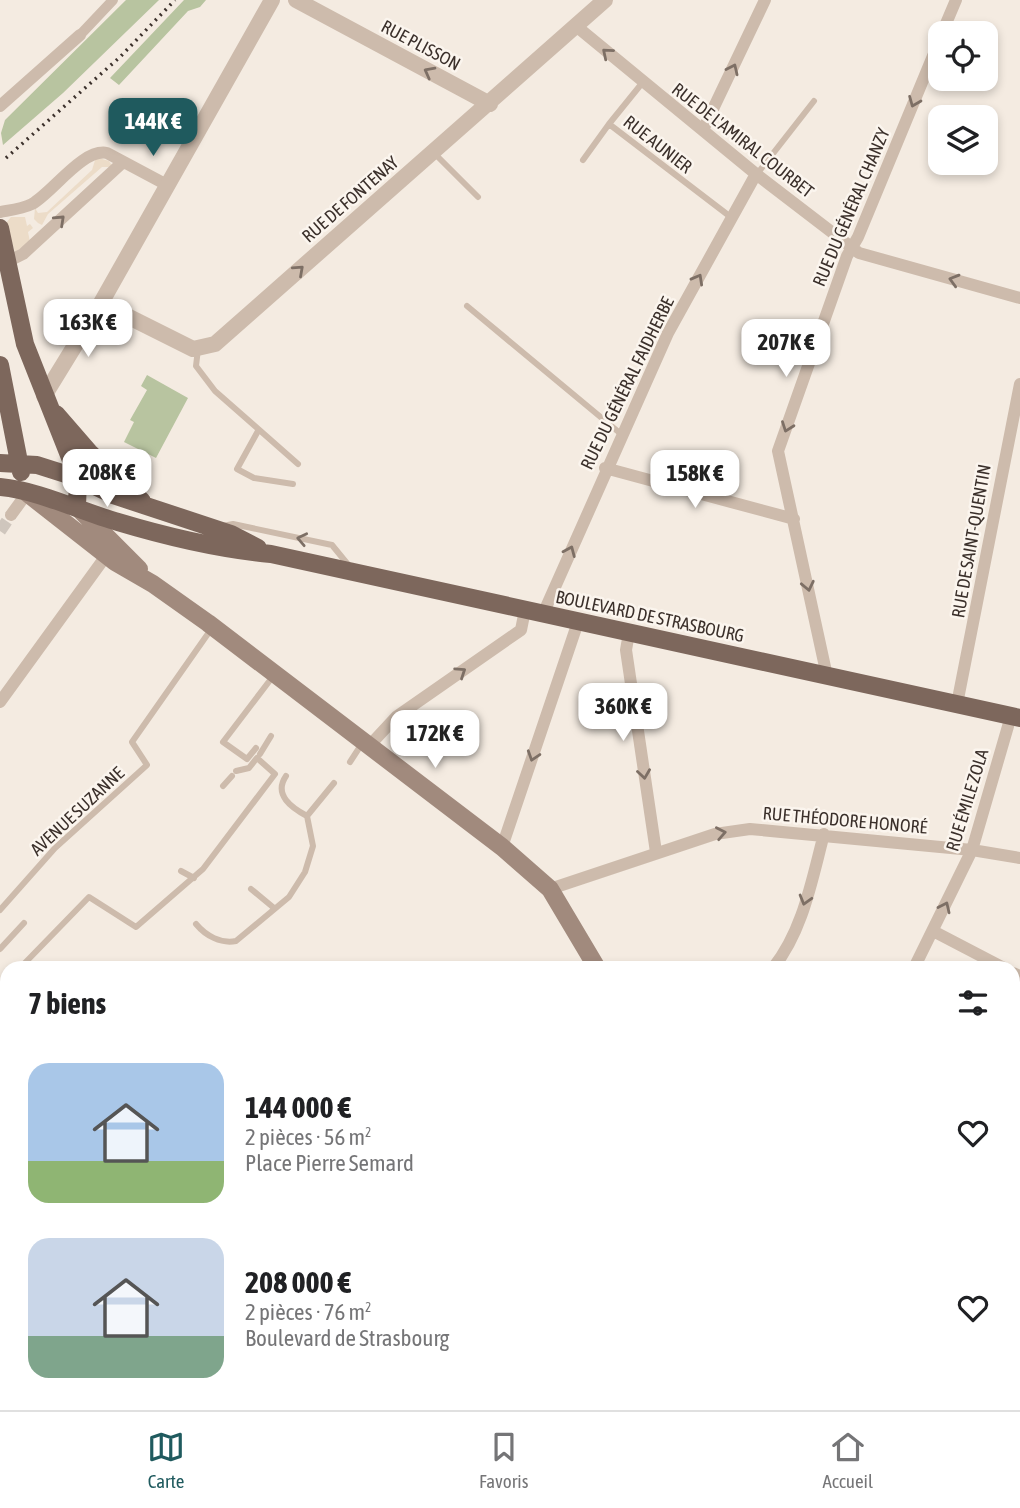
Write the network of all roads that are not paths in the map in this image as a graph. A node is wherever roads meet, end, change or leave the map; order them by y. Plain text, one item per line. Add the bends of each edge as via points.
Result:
1 (113, 0) edge
2 (272, 0) edge
3 (296, 0) edge
4 (605, 0) edge
5 (765, 0) edge
6 (956, 0) edge
7 (947, 21) edge
8 (576, 26) junction
9 (80, 35) joint
10 (928, 67) edge
11 (642, 82) junction
12 (814, 101) dead end
13 (489, 104) junction
14 (0, 106) edge
15 (609, 124) junction
16 (703, 130) junction
17 (432, 152) junction
18 (583, 160) dead end
19 (123, 162) junction
20 (756, 174) junction
21 (167, 185) junction
22 (478, 197) dead end
23 (0, 212) edge
24 (732, 218) junction
25 (0, 228) edge
26 (852, 248) junction
27 (6, 262) junction
28 (1020, 299) edge
29 (101, 303) junction
30 (467, 306) dead end
31 (198, 348) junction
32 (0, 365) edge
33 (1020, 384) edge
34 (45, 400) junction
35 (3, 405) edge
36 (258, 430) junction
37 (621, 434) junction
38 (0, 463) edge
39 (19, 464) junction
40 (298, 464) dead end
41 (605, 468) junction
42 (78, 478) junction
43 (293, 484) dead end
44 (0, 487) edge
45 (27, 492) junction
46 (148, 506) junction
47 (77, 507) junction
48 (11, 515) tunnel mouth
49 (794, 519) junction
50 (115, 521) junction
51 (212, 528) junction
52 (111, 546) junction
53 (271, 554) junction
54 (356, 574) junction
55 (534, 612) junction
56 (578, 622) junction
57 (213, 626) junction
58 (629, 633) junction
59 (275, 673) junction
60 (827, 676) junction
61 (0, 702) edge
62 (957, 704) junction
63 (1015, 717) edge
64 (271, 736) dead end
65 (367, 743) junction
66 (257, 755) junction
67 (350, 762) dead end
68 (286, 776) dead end
69 (334, 783) dead end
70 (223, 786) dead end
71 (307, 816) junction
72 (824, 834) junction
73 (502, 847) junction
74 (972, 850) junction
75 (656, 852) junction
76 (1020, 858) edge
77 (181, 871) dead end
78 (194, 878) junction
79 (251, 889) dead end
80 (550, 889) junction
81 (150, 904) dead end
82 (274, 908) junction
83 (0, 909) edge
84 (157, 909) junction
85 (24, 923) dead end
86 (196, 924) dead end
87 (933, 931) junction
88 (0, 949) edge
89 (27, 961) edge
90 (588, 961) edge
91 (778, 961) edge
92 (918, 961) edge
93 (991, 961) edge

1 - 9 street
2 - 21 street
13 -> 3 street, RUE PLISSON
4 - 8 street, RUE DE FONTENAY
16 -> 5 street
6 - 7 street
11 -> 8 street, RUE DE L'AMIRAL COURBET
8 - 13 street, RUE DE FONTENAY
9 - 14 street
10 -> 26 street, RUE DU GÉNÉRAL CHANZY
11 - 15 lane, RUE AUNIER
11 - 16 street, RUE DE L'AMIRAL COURBET
12 - 20 lane
13 - 17 street, RUE DE FONTENAY
15 - 18 lane
15 - 24 lane, RUE AUNIER
16 - 20 street, RUE DE L'AMIRAL COURBET
17 - 22 lane
31 -> 17 street, RUE DE FONTENAY via 215,344
19 - 21 street
19 - 23 street via 96,152 32,204
27 -> 19 street via 23,254
20 - 24 street, RUE DU GÉNÉRAL FAIDHERBE
20 - 26 street, RUE DE L'AMIRAL COURBET
21 - 29 street
37 -> 24 street, RUE DU GÉNÉRAL FAIDHERBE via 630,403
25 - 27 main road
28 -> 26 street, RUE DE L'AMIRAL COURBET
26 -> 49 street, RUE DU GÉNÉRAL CHANZY via 778,451
27 - 34 main road via 25,344
29 - 31 street
29 - 34 street
30 - 37 lane
31 - 36 lane via 196,366 204,378
32 - 35 main road
33 - 62 street, RUE DE SAINT-QUENTIN
34 - 42 main road
34 - 46 main road via 89,452
35 - 39 main road
36 - 40 lane
36 - 43 lane via 237,469 254,478
37 - 41 street, RUE DU GÉNÉRAL FAIDHERBE
38 - 39 main road, BOULEVARD DE STRASBOURG
39 - 42 main road, BOULEVARD DE STRASBOURG
39 - 45 main road
41 - 49 street
55 -> 41 street, RUE DU GÉNÉRAL FAIDHERBE
42 - 46 main road, BOULEVARD DE STRASBOURG
42 - 47 main road
44 - 45 main road, BOULEVARD DE STRASBOURG
45 - 47 main road, BOULEVARD DE STRASBOURG
45 - 48 street
45 - 52 main road
46 - 51 main road, BOULEVARD DE STRASBOURG
47 - 50 main road, BOULEVARD DE STRASBOURG
47 - 52 main road
49 -> 60 street, RUE DU GÉNÉRAL CHANZY
50 - 52 main road via 110,528
50 - 53 main road, BOULEVARD DE STRASBOURG via 228,549
51 - 53 main road, BOULEVARD DE STRASBOURG
54 -> 51 lane via 332,545 233,524
52 - 57 main road via 153,584
52 - 61 street
53 - 54 main road, BOULEVARD DE STRASBOURG
54 - 55 main road, BOULEVARD DE STRASBOURG
55 - 56 main road, BOULEVARD DE STRASBOURG
65 -> 55 street, RUE DU GÉNÉRAL FAIDHERBE via 396,717 521,630
56 - 58 main road, BOULEVARD DE STRASBOURG
56 -> 73 street
57 - 59 main road
57 - 83 lane, AVENUE SUZANNE via 132,742 147,765 55,848
58 - 60 main road, BOULEVARD DE STRASBOURG
58 -> 75 street via 626,650
59 - 65 main road
59 - 66 lane via 223,742 247,759
60 - 62 main road, BOULEVARD DE STRASBOURG
62 - 63 main road, BOULEVARD DE STRASBOURG
63 - 74 street, RUE ÉMILE ZOLA
64 - 66 lane
65 - 67 lane
65 - 73 main road
66 - 70 lane via 249,768 234,774
66 - 78 lane via 275,774
68 - 71 lane via 281,788 287,803
69 - 71 lane
71 - 82 lane via 311,858 295,890
72 - 74 street, RUE THÉODORE HONORÉ
75 -> 72 street, RUE THÉODORE HONORÉ via 750,829
72 -> 91 street via 802,912
73 - 80 main road
74 - 76 street, RUE THÉODORE HONORÉ
87 -> 74 street, RUE ÉMILE ZOLA
75 - 80 street, RUE THÉODORE HONORÉ
77 - 78 lane
78 - 84 lane
79 - 82 lane
80 - 90 main road
81 - 84 lane
82 - 86 lane via 236,941 219,941
84 - 89 lane via 136,927 89,897
85 - 88 lane
87 - 92 street, RUE ÉMILE ZOLA
87 - 93 street

